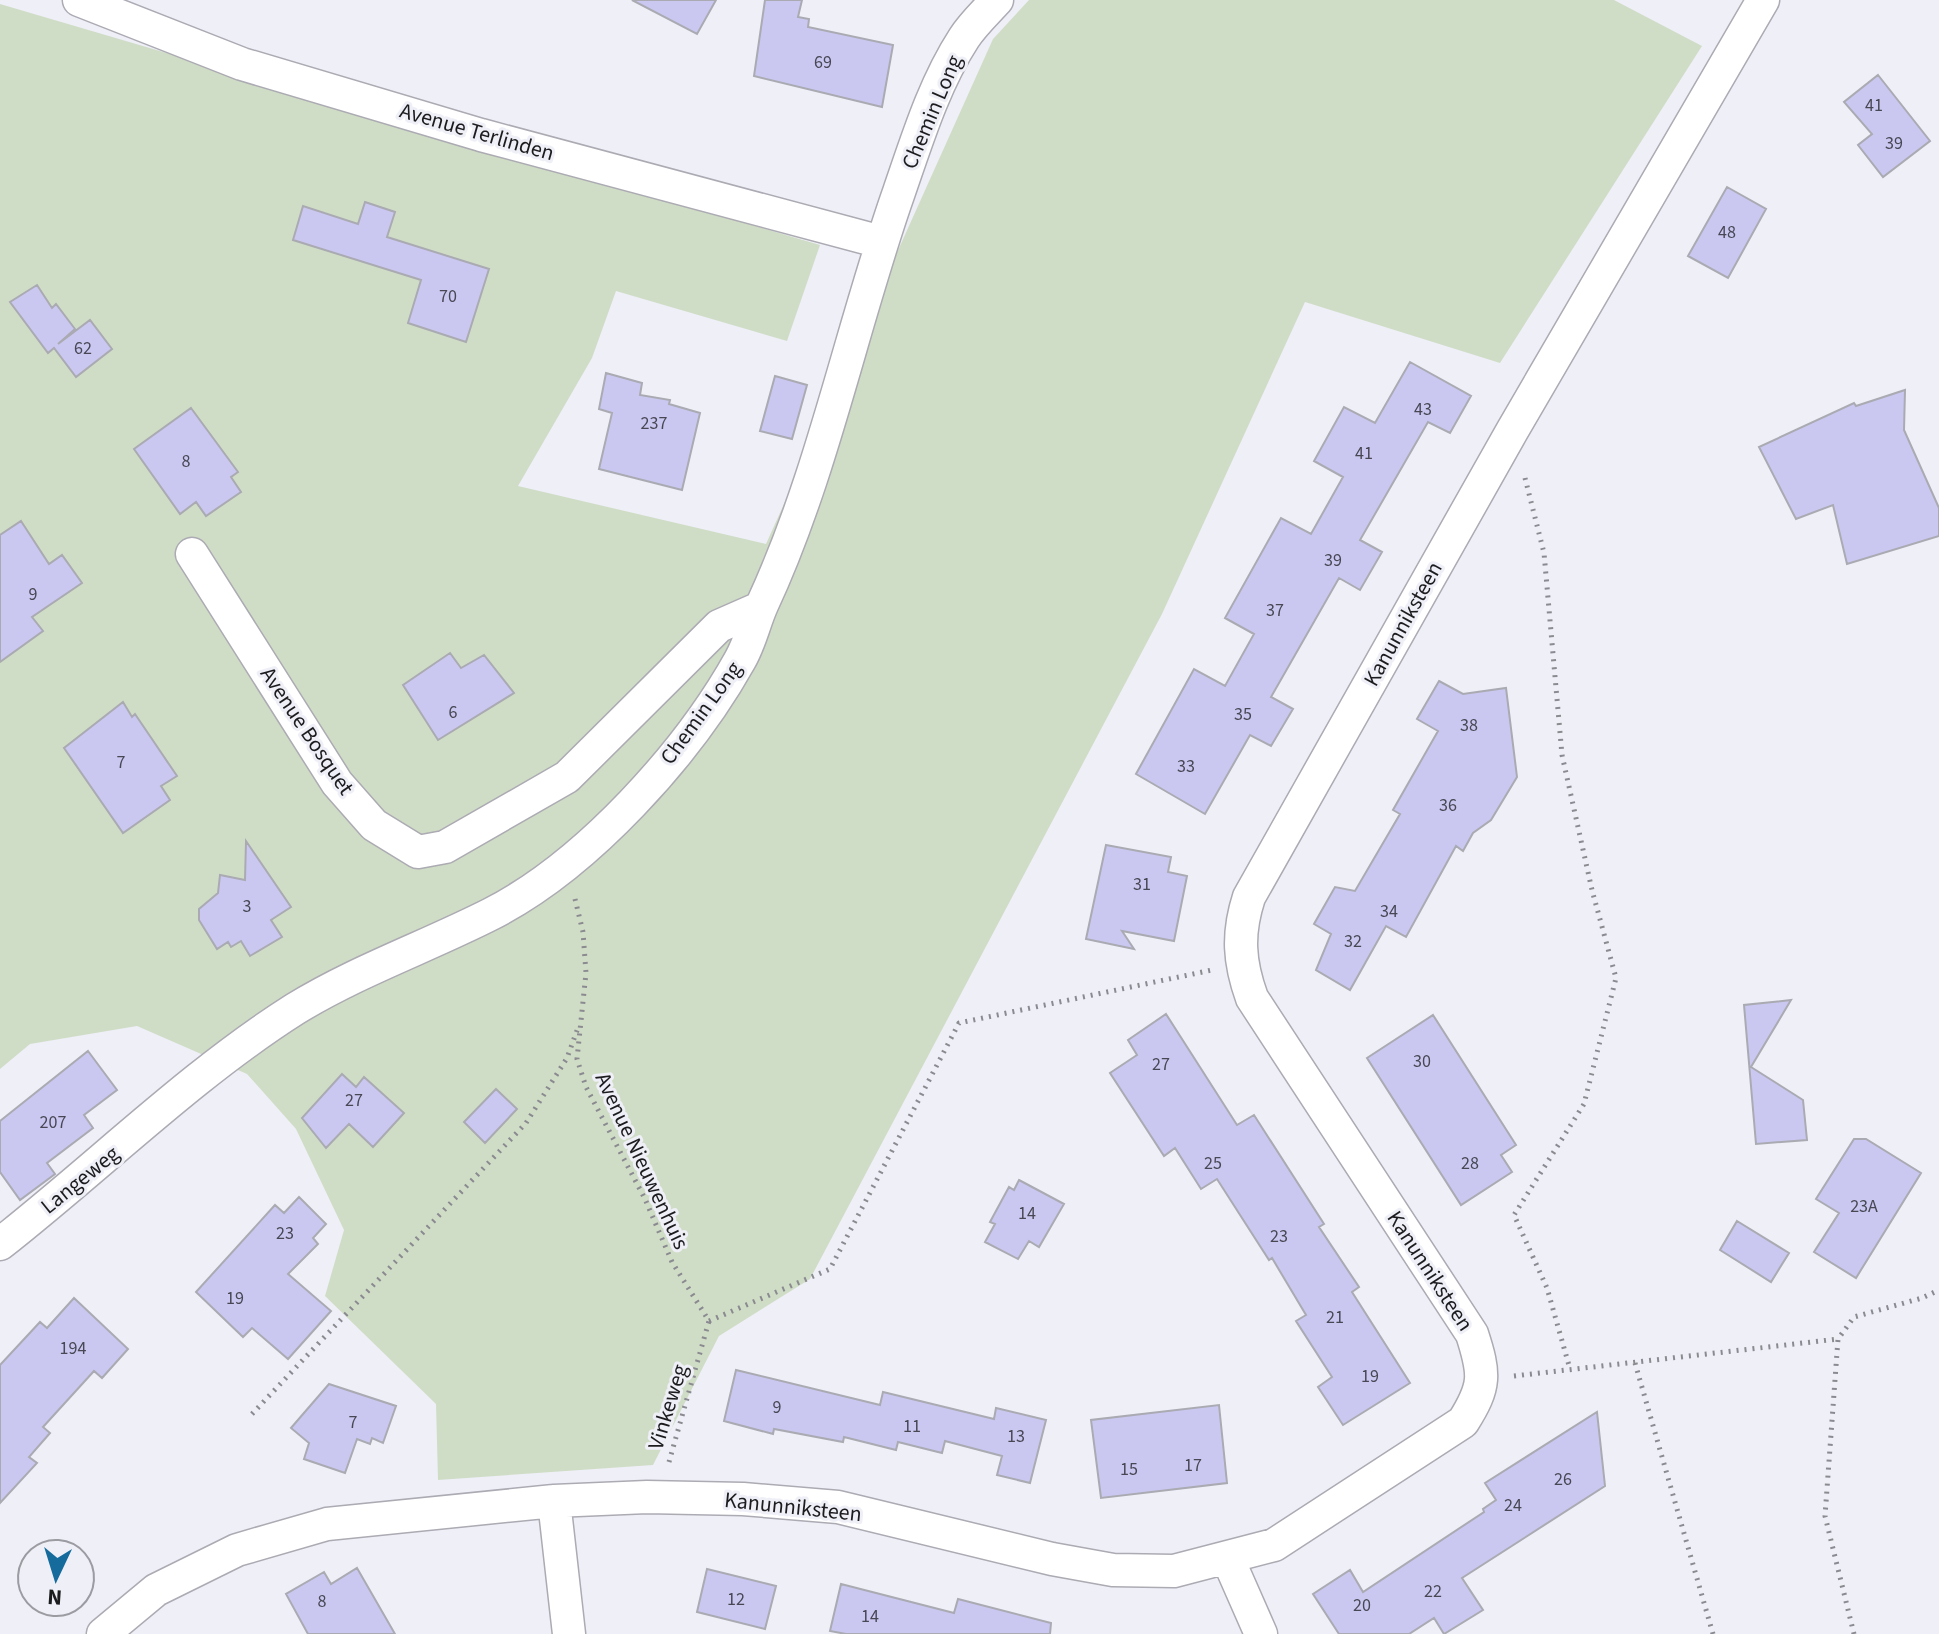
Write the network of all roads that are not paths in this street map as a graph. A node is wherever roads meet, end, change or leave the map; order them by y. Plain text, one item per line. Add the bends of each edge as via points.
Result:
1 (79, 0) edge
2 (997, 0) edge
3 (1763, 0) edge
4 (881, 242) junction
5 (192, 554) dead end
6 (760, 608) junction
7 (159, 1114) joint
8 (0, 1244) edge
9 (554, 1501) junction
10 (1228, 1559) junction
11 (103, 1634) edge
12 (569, 1634) edge
13 (1261, 1634) edge

1 - 4 street, Avenue Terlinden via 242,64 481,135
2 - 4 street, Chemin Long via 965,37 927,111
3 - 10 street, Kanunniksteen via 1249,897 1240,924 1240,964 1252,998 1472,1334 1483,1366 1480,1394 1463,1422 1274,1545
4 - 6 street, Chemin Long via 781,567
5 - 6 street, Avenue Bosquet via 337,783 374,825 418,852 445,847 567,777 719,626
6 - 7 street, Chemin Long via 742,657 686,742 607,829 495,912 298,1008
7 - 8 street, Langeweg
9 - 10 street, Kanunniksteen via 743,1499 838,1507 1113,1570 1174,1571
9 - 11 street, Kanunniksteen via 327,1524 237,1550 156,1590
9 - 12 street
10 - 13 street

